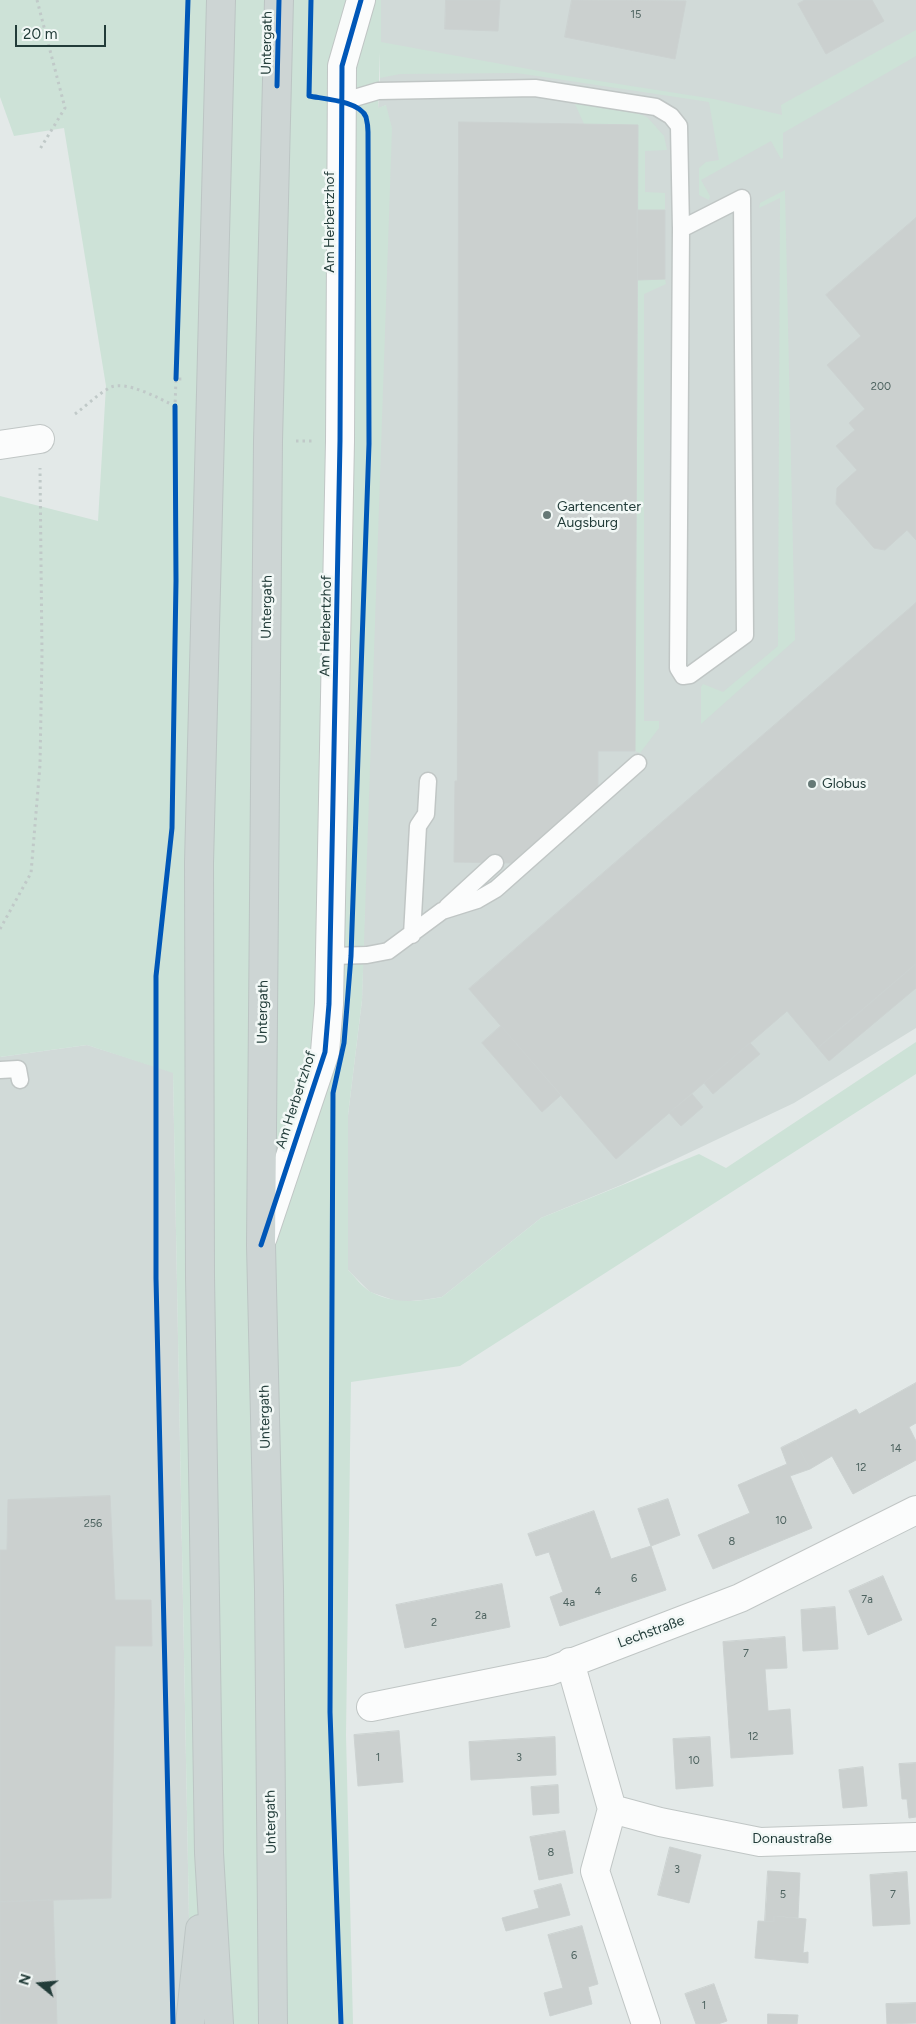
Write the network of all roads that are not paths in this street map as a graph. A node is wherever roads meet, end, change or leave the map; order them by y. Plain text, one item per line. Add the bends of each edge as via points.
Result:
1 (221, 0) edge
2 (279, 0) edge
3 (361, 0) edge
4 (341, 102) junction
5 (681, 229) junction
6 (40, 439) road end
7 (0, 444) edge
8 (638, 763) dead end
9 (428, 781) dead end
10 (495, 863) dead end
11 (442, 911) junction
12 (412, 935) junction
13 (331, 956) junction
14 (0, 1070) edge
15 (20, 1080) dead end
16 (261, 1246) junction
17 (916, 1510) edge
18 (570, 1662) junction
19 (371, 1707) dead end
20 (612, 1809) junction
21 (916, 1837) edge
22 (209, 1853) junction
23 (190, 2024) edge
24 (219, 2024) edge
25 (273, 2024) edge
26 (646, 2024) edge

1 - 22 main road via 199,863 200,1276
2 - 16 main road, Untergath via 268,441
3 - 4 street, Am Herbertzhof via 342,66
4 - 5 lane via 378,91 535,88 656,107 671,116 679,126
4 - 13 street, Am Herbertzhof via 340,441
5 - 5 lane via 742,198 745,635 690,676 683,676 678,668
6 - 7 street
8 - 11 lane via 496,889 477,900
9 - 12 lane via 426,814 418,826
10 - 11 lane
11 - 12 lane
12 - 13 lane via 388,950 367,955
13 - 16 street, Am Herbertzhof via 324,1052
14 - 15 lane via 18,1069
16 - 25 main road, Untergath
17 - 18 street, Lechstraße via 740,1598
18 - 19 street, Lechstraße via 550,1671
18 - 20 street
20 - 21 street, Donaustraße via 760,1842
20 - 26 street via 595,1871
22 - 23 main road
22 - 24 main road

